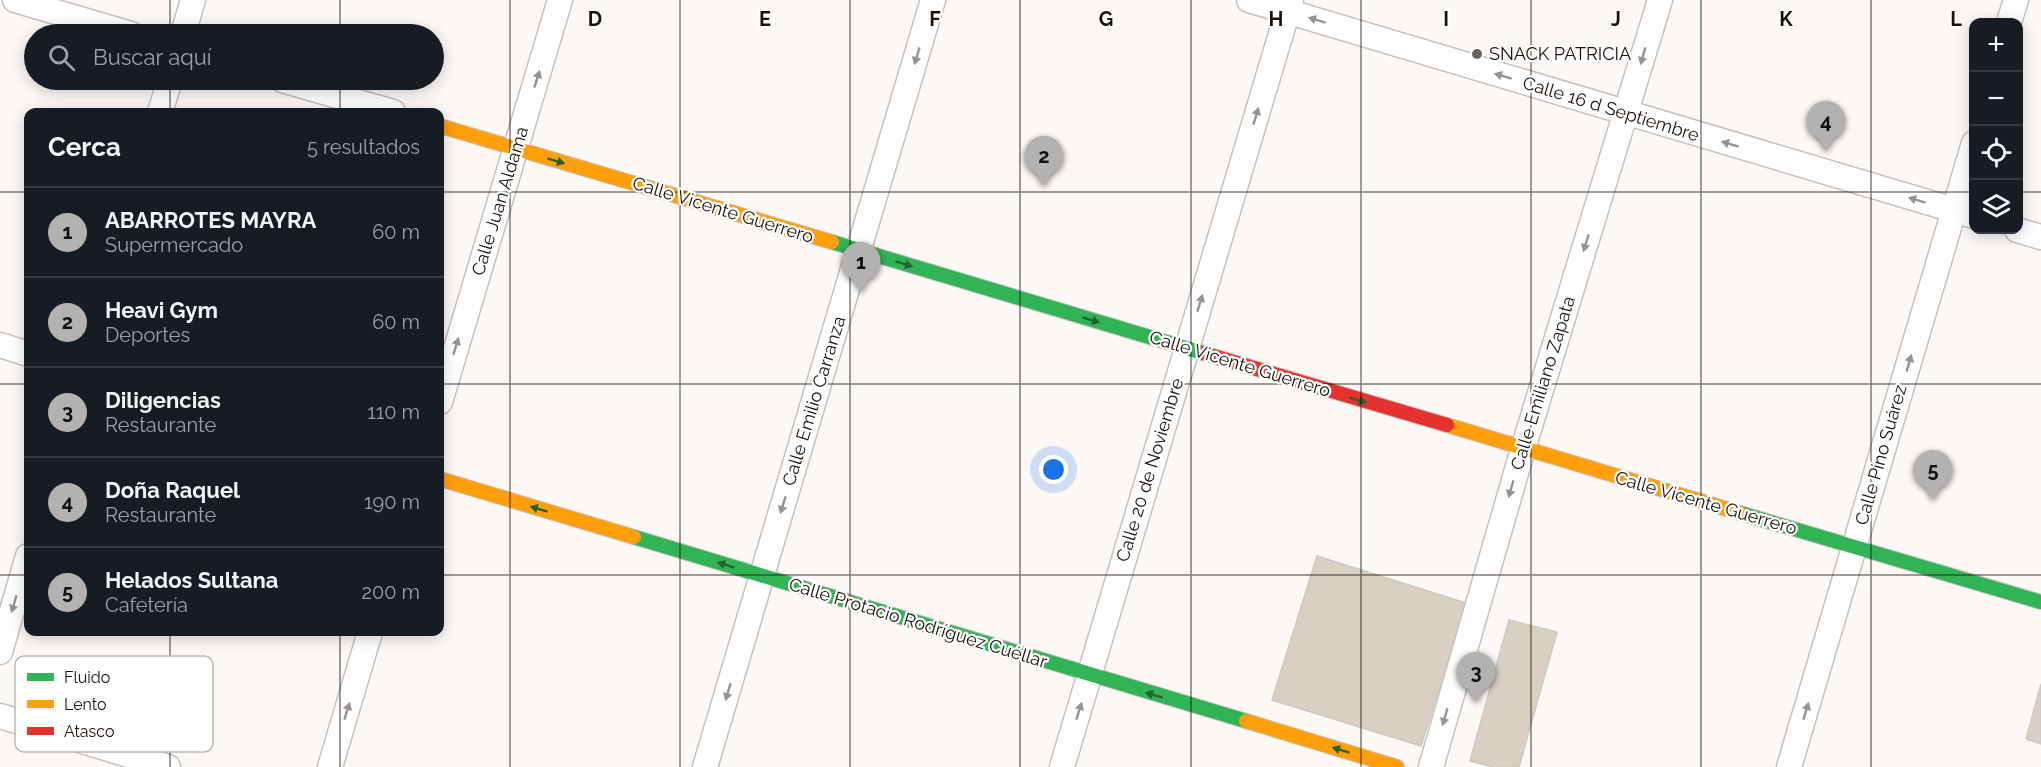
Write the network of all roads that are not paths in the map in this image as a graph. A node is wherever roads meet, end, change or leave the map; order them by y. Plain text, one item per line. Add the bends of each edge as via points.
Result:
1 (15, 0) edge
2 (193, 0) edge
3 (560, 0) edge
4 (933, 0) edge
5 (1249, 0) edge
6 (1660, 0) edge
7 (2016, 0) edge
8 (1289, 6) edge
9 (2010, 18) edge
10 (96, 24) edge
11 (186, 24) edge
12 (167, 90) edge
13 (317, 90) edge
14 (161, 108) edge
15 (379, 108) edge
16 (1626, 113) junction
17 (444, 127) edge
18 (516, 149) junction
19 (1969, 178) edge
20 (1964, 213) edge
21 (2023, 232) edge
22 (2041, 237) edge
23 (859, 251) junction
24 (0, 345) edge
25 (1186, 348) junction
26 (24, 353) edge
27 (444, 389) edge
28 (1523, 448) junction
29 (444, 480) edge
30 (1854, 547) junction
31 (24, 570) edge
32 (762, 576) junction
33 (2041, 602) edge
34 (369, 636) edge
35 (0, 652) edge
36 (1089, 675) junction
37 (0, 716) edge
38 (15, 721) edge
39 (119, 752) edge
40 (168, 767) edge
41 (330, 767) edge
42 (705, 767) edge
43 (1062, 767) edge
44 (1397, 767) edge
45 (1431, 767) edge
46 (1789, 767) edge

1 - 10 street
2 - 11 street
18 -> 3 street, Calle Juan Aldama
4 -> 23 street, Calle Emilio Carranza
5 - 8 street, Calle 16 d Septiembre
6 -> 16 street, Calle Emiliano Zapata
7 - 9 street
16 -> 8 street, Calle 16 d Septiembre
25 -> 8 street, Calle 20 de Noviembre
12 - 14 street
13 - 15 street
20 -> 16 street, Calle 16 d Septiembre
16 -> 28 street, Calle Emiliano Zapata
17 - 18 street, Calle Vicente Guerrero
18 -> 23 street, Calle Vicente Guerrero
27 -> 18 street, Calle Juan Aldama
19 - 20 street, Calle Pino Suárez
30 -> 20 street, Calle Pino Suárez
21 - 22 street
23 -> 25 street, Calle Vicente Guerrero
23 -> 32 street, Calle Emilio Carranza
24 - 26 street
25 -> 28 street, Calle Vicente Guerrero
25 - 36 street, Calle 20 de Noviembre
28 - 30 street, Calle Vicente Guerrero
28 -> 45 street, Calle Emiliano Zapata
32 -> 29 street, Calle Protacio Rodríguez Cuéllar
30 - 33 street, Calle Vicente Guerrero
46 -> 30 street, Calle Pino Suárez
31 -> 35 street
32 - 36 street, Calle Protacio Rodríguez Cuéllar
32 -> 42 street, Calle Emilio Carranza
41 -> 34 street
43 -> 36 street, Calle 20 de Noviembre
44 -> 36 street, Calle Protacio Rodríguez Cuéllar
37 - 38 street
39 - 40 street

